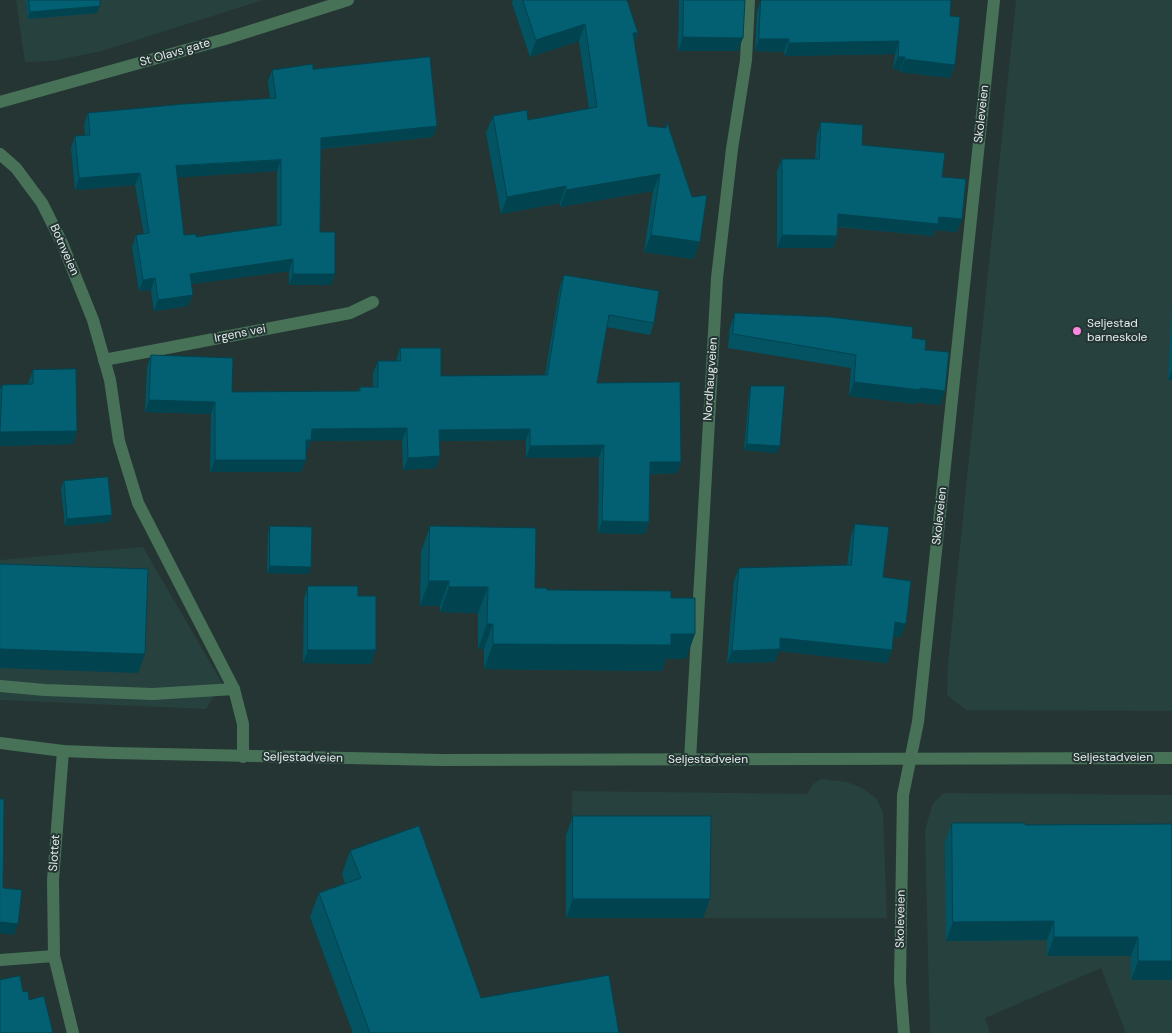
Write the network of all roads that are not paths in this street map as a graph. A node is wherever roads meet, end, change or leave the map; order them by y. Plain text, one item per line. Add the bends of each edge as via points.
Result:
1 (348, 0) edge
2 (749, 0) edge
3 (994, 0) edge
4 (0, 102) edge
5 (0, 154) edge
6 (373, 302) dead end
7 (104, 360) junction
8 (0, 686) edge
9 (234, 689) junction
10 (0, 744) edge
11 (63, 750) junction
12 (243, 757) junction
13 (911, 758) junction
14 (1172, 758) edge
15 (690, 760) junction
16 (54, 956) junction
17 (0, 960) edge
18 (73, 1033) edge
19 (904, 1033) edge

1 - 4 street, St Olavs gate via 225,39
2 - 15 street, Nordhaugveien via 746,60 716,278
3 - 13 street, Skoleveien via 919,712
5 - 7 street, Botnveien via 16,168 42,203 93,320
6 - 7 street, Irgens vei via 350,313
7 - 9 street via 119,441 138,503
8 - 9 street via 153,694
9 - 12 street via 243,724
10 - 11 street, Seljestadveien
11 - 12 street, Seljestadveien
11 - 16 street, Slottet via 53,880
12 - 15 street, Seljestadveien
13 - 14 street, Seljestadveien
13 - 15 street, Seljestadveien
13 - 19 street, Skoleveien via 903,795 900,981
16 - 17 street
16 - 18 street, Slottet

